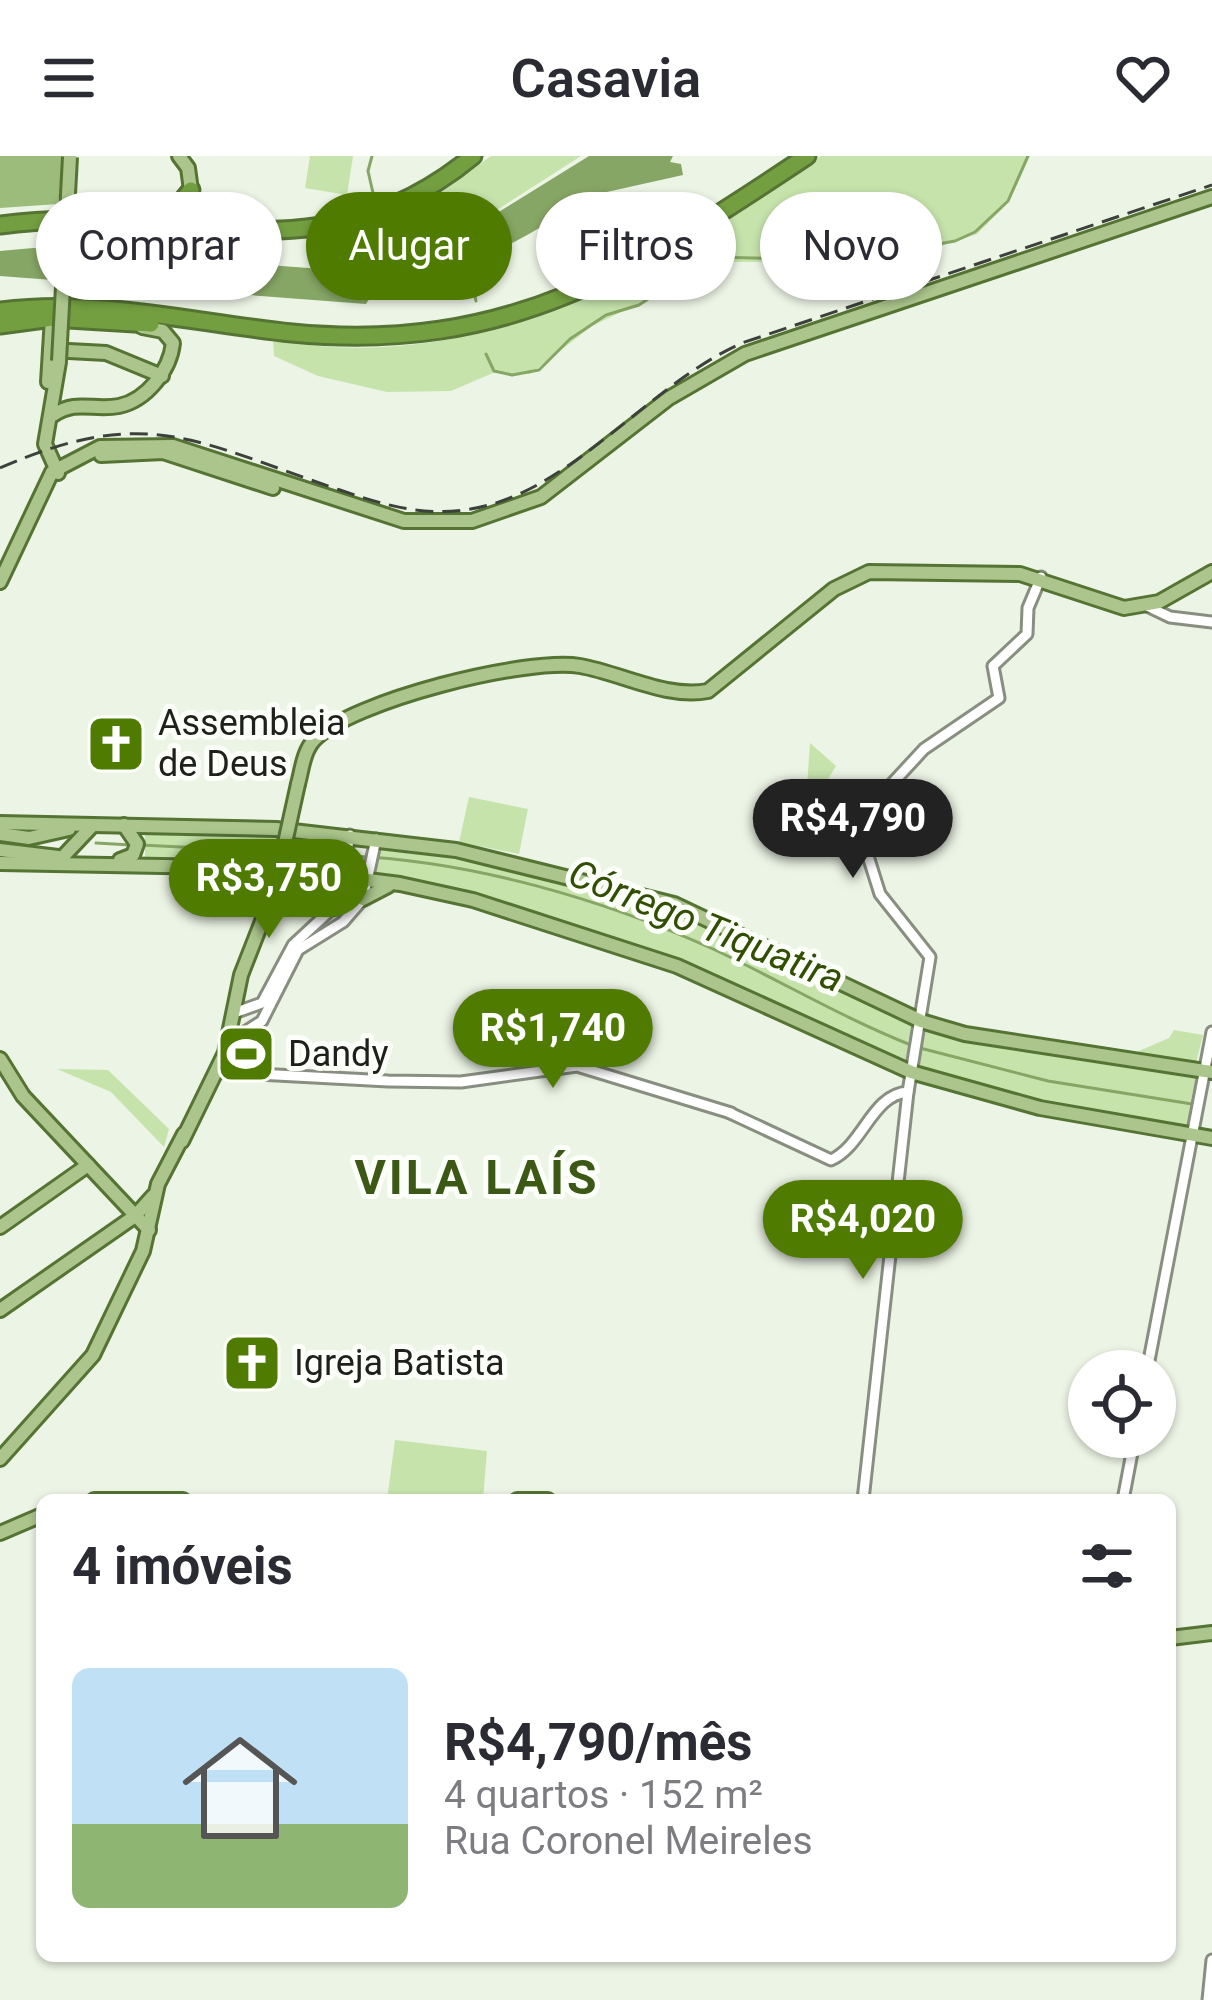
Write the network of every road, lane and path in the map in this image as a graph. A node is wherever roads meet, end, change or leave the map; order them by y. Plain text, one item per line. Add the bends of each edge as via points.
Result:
1 (70, 156) edge
2 (178, 156) edge
3 (473, 156) edge
4 (807, 156) edge
5 (190, 192) edge
6 (1212, 200) edge
7 (36, 223) edge
8 (0, 225) edge
9 (282, 232) edge
10 (0, 310) edge
11 (55, 312) junction
12 (130, 323) junction
13 (0, 326) edge
14 (243, 327) junction
15 (57, 362) junction
16 (162, 376) junction
17 (89, 404) junction
18 (53, 415) junction
19 (157, 447) junction
20 (76, 456) junction
21 (53, 470) junction
22 (1212, 572) edge
23 (1041, 577) junction
24 (0, 582) edge
25 (1153, 604) junction
26 (1212, 622) edge
27 (0, 824) edge
28 (88, 826) junction
29 (124, 826) junction
30 (351, 834) junction
31 (0, 836) edge
32 (376, 840) junction
33 (2, 857) edge
34 (60, 860) junction
35 (113, 862) junction
36 (316, 873) junction
37 (343, 874) junction
38 (370, 878) junction
39 (400, 884) junction
40 (363, 899) junction
41 (334, 908) junction
42 (254, 1010) junction
43 (234, 1013) junction
44 (921, 1021) junction
45 (262, 1022) junction
46 (1212, 1032) edge
47 (229, 1042) junction
48 (0, 1059) edge
49 (222, 1060) junction
50 (1208, 1071) edge
51 (911, 1072) junction
52 (908, 1092) junction
53 (1191, 1136) junction
54 (1212, 1138) edge
55 (88, 1165) junction
56 (158, 1184) junction
57 (121, 1200) junction
58 (135, 1216) junction
59 (0, 1227) edge
60 (149, 1230) junction
61 (0, 1310) edge
62 (1151, 1350) edge
63 (1131, 1458) edge
64 (0, 1459) edge
65 (863, 1494) edge
66 (1125, 1494) edge
67 (36, 1518) edge
68 (0, 1533) edge
69 (1212, 1633) edge
70 (1176, 1637) edge
71 (1212, 1960) edge
72 (1208, 2000) edge

1 - 15 main road, bridge
2 - 5 main road
3 - 9 highway via 392,205
4 - 14 highway via 674,245 540,308 411,334
6 - 19 main road via 745,354 670,398 542,497 472,521 404,521
7 - 8 highway
10 - 11 highway
11 - 12 highway
11 - 13 highway
11 - 14 highway
11 - 15 main road
12 - 14 highway
12 - 16 main road via 170,337
15 - 16 main road via 106,353
15 - 17 main road via 67,396
15 - 18 main road
15 - 21 main road via 46,429
16 - 17 main road via 125,404
17 - 18 main road
18 - 20 main road via 53,450
19 - 20 main road via 117,443
19 - 21 main road
20 - 21 main road
21 - 24 main road
22 - 25 main road
23 - 25 main road via 1118,607
23 - 43 main road, bridge via 853,577 716,687 697,693 572,666 492,675 365,709 317,737
23 - 44 street via 1027,634 992,666 999,698 942,734 863,815 880,894 930,957
25 - 26 street
27 - 28 main road
28 - 29 main road
28 - 31 main road
28 - 34 main road
29 - 30 main road
29 - 35 main road via 136,844
30 - 32 main road
30 - 37 street
31 - 33 main road
32 - 38 street
32 - 44 main road via 476,855 674,904
33 - 34 main road
34 - 35 main road
35 - 36 main road
36 - 37 main road
36 - 41 main road via 332,884
37 - 38 main road
37 - 41 street
38 - 39 main road
38 - 40 street
39 - 40 main road
39 - 51 main road via 510,908 626,947
40 - 45 street via 298,950
41 - 42 street via 293,945
42 - 43 street
42 - 45 street
43 - 47 main road
44 - 50 main road via 1016,1044
44 - 51 street
45 - 47 street
46 - 50 street
47 - 49 main road
48 - 55 main road
49 - 52 street via 258,1074 388,1081 460,1082 577,1066 723,1110 826,1159 844,1153 886,1100
49 - 56 main road
50 - 53 street
51 - 52 street
51 - 53 main road via 1040,1108
52 - 65 street
53 - 54 main road
53 - 62 street
55 - 57 main road
55 - 59 main road
56 - 57 main road via 137,1202
56 - 58 main road
56 - 60 main road
57 - 58 main road
58 - 60 main road
58 - 61 main road
60 - 64 main road via 85,1368
63 - 66 street
67 - 68 main road
69 - 70 main road
71 - 72 street

